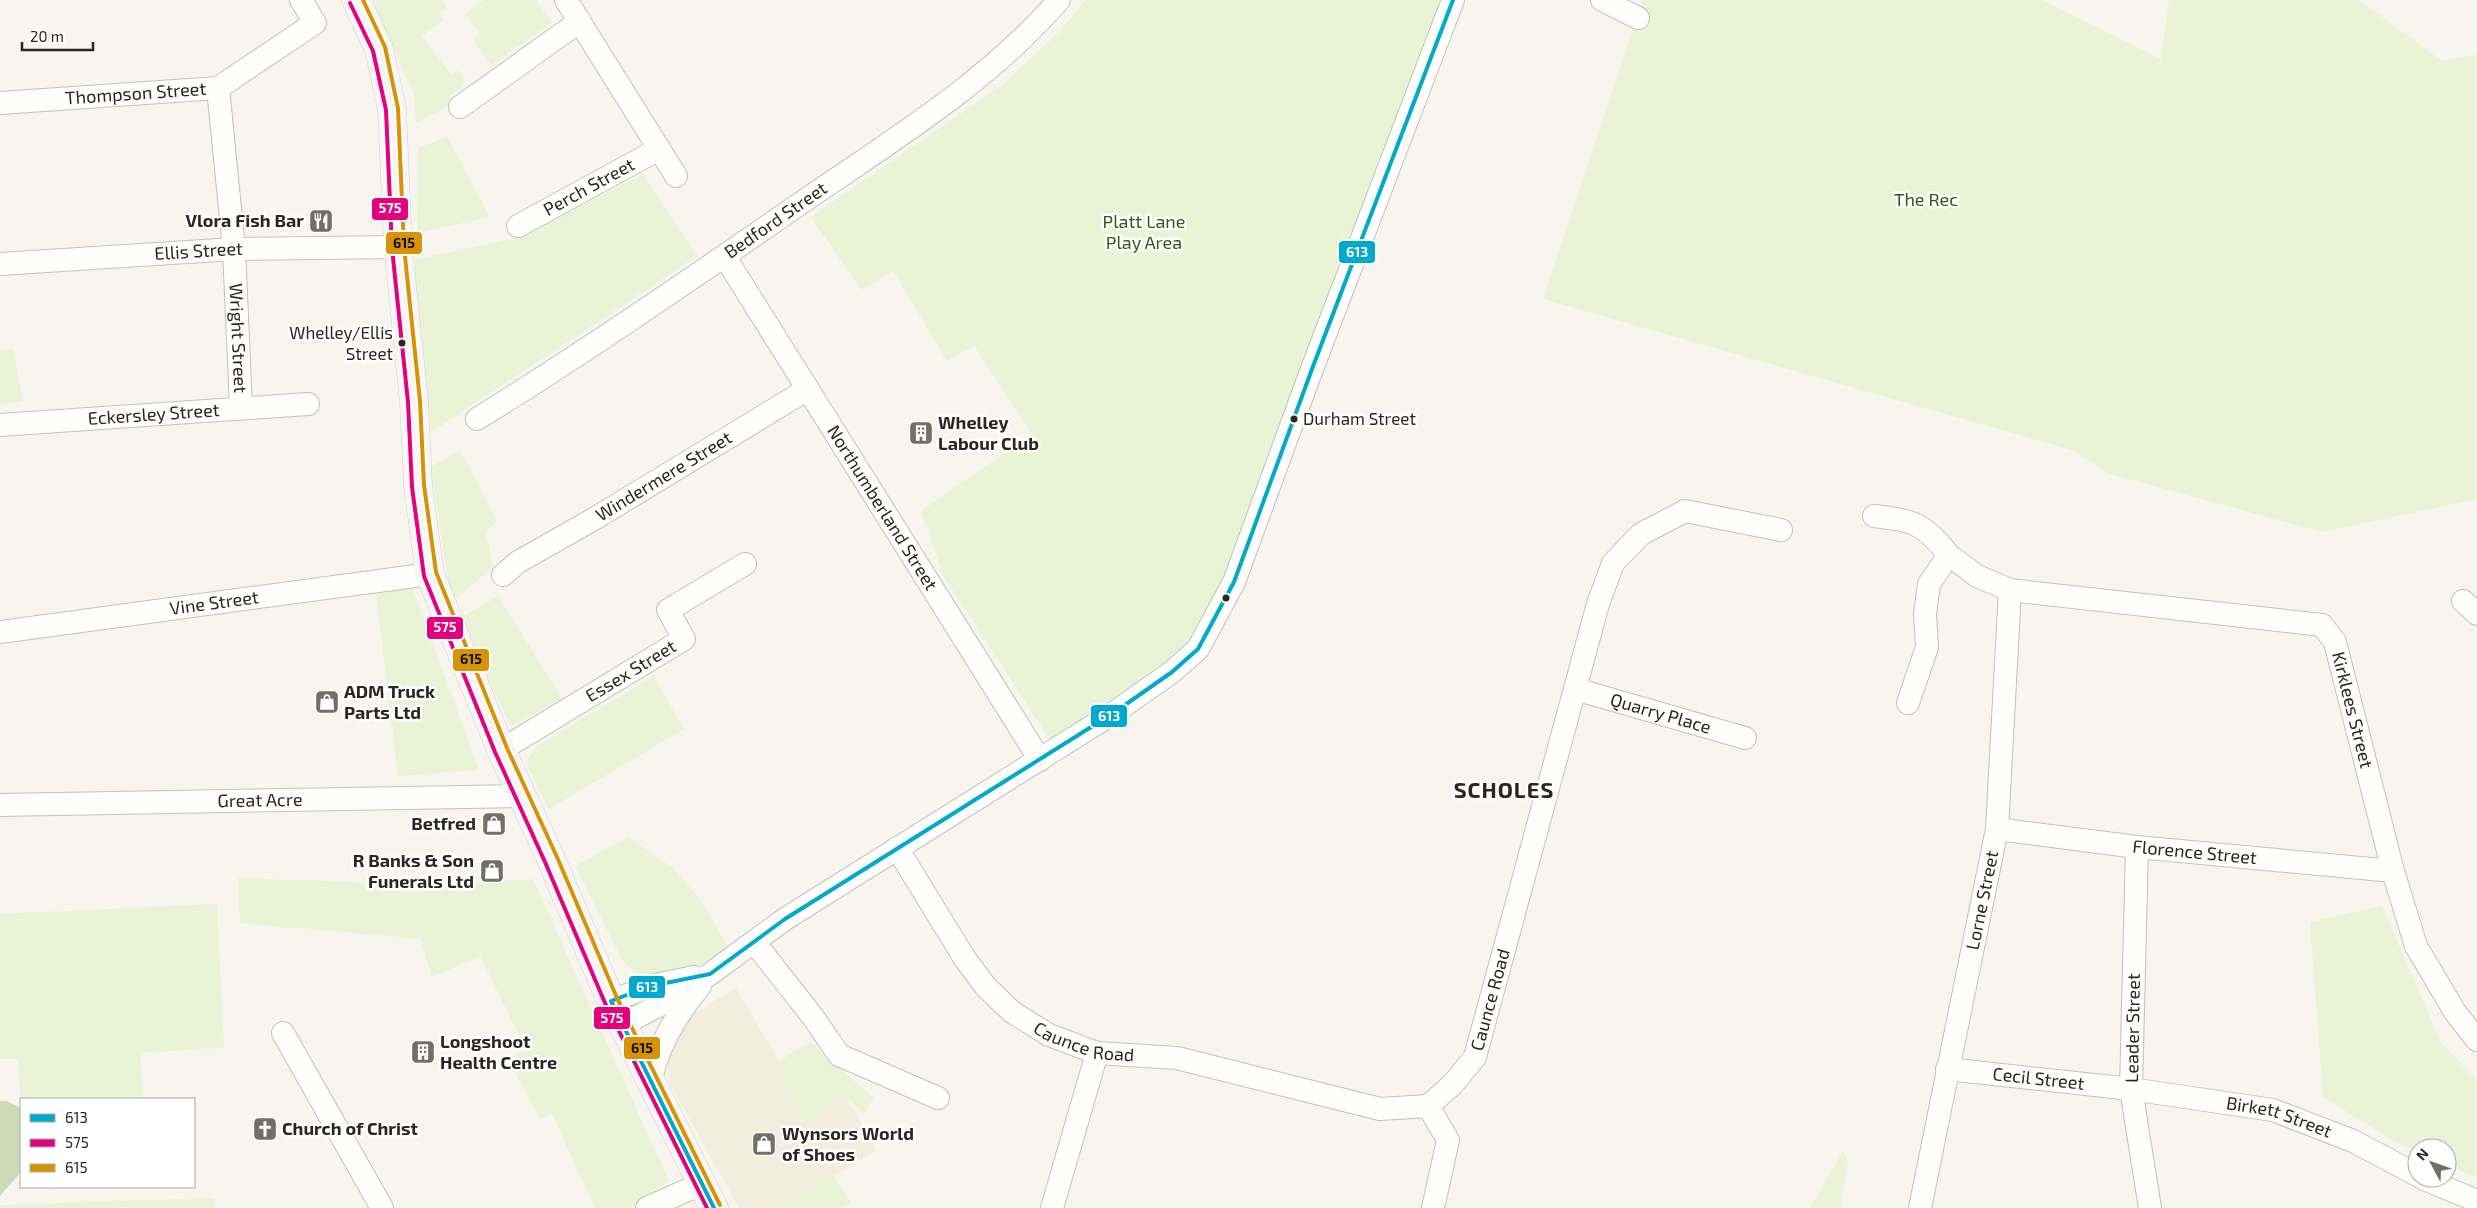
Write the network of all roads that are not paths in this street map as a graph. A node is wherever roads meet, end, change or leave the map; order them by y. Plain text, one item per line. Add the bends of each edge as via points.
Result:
1 (301, 0) edge
2 (356, 0) edge
3 (566, 0) edge
4 (1059, 0) edge
5 (1453, 0) edge
6 (1602, 0) edge
7 (1638, 18) dead end
8 (580, 21) junction
9 (218, 88) junction
10 (0, 103) edge
11 (460, 107) dead end
12 (660, 149) junction
13 (676, 176) dead end
14 (518, 226) dead end
15 (398, 246) junction
16 (234, 249) junction
17 (725, 257) junction
18 (0, 264) edge
19 (808, 389) junction
20 (308, 404) dead end
21 (241, 408) junction
22 (477, 420) dead end
23 (0, 424) edge
24 (1874, 516) dead end
25 (1781, 530) dead end
26 (1949, 555) junction
27 (509, 563) dead end
28 (745, 564) dead end
29 (430, 574) junction
30 (2010, 590) junction
31 (0, 632) edge
32 (1575, 689) junction
33 (1908, 703) dead end
34 (1746, 738) dead end
35 (501, 750) junction
36 (1040, 760) junction
37 (521, 796) junction
38 (0, 805) edge
39 (1997, 830) junction
40 (2137, 847) junction
41 (898, 848) junction
42 (2393, 871) junction
43 (754, 942) junction
44 (710, 974) junction
45 (617, 1013) junction
46 (283, 1033) dead end
47 (2477, 1040) edge
48 (1097, 1054) junction
49 (1947, 1069) junction
50 (651, 1080) junction
51 (2131, 1089) junction
52 (938, 1098) dead end
53 (1428, 1106) junction
54 (2407, 1170) edge
55 (701, 1184) junction
56 (2446, 1188) edge
57 (2477, 1201) edge
58 (382, 1208) edge
59 (647, 1208) edge
60 (714, 1208) edge
61 (1052, 1208) edge
62 (1433, 1208) edge
63 (1920, 1208) edge
64 (2150, 1208) edge

1 - 9 street, Thompson Street via 315,23
2 - 15 main road via 379,49 392,109
3 - 8 street
4 - 17 street, Bedford Street via 1011,50 951,99
5 - 36 street via 1234,582 1198,649 1172,672
6 - 7 street
8 - 11 street
8 - 12 street
9 - 10 street, Thompson Street
9 - 16 street, Wright Street
12 - 13 street
12 - 14 street, Perch Street
15 - 16 street, Ellis Street
15 - 29 main road via 414,402 418,486
16 - 18 street, Ellis Street
16 - 21 street, Wright Street
17 - 19 street, Northumberland Street
17 - 22 street, Bedford Street
19 - 27 street, Windermere Street via 594,518
19 - 36 street, Northumberland Street
20 - 21 street, Eckersley Street
21 - 23 street, Eckersley Street
24 - 26 street, Kirklees Street via 1911,521 1921,526
25 - 32 street, Caunce Road via 1686,511 1641,534 1613,563 1598,604
26 - 30 street, Kirklees Street via 1977,576
26 - 33 street via 1929,584 1925,614 1927,647
28 - 35 street, Essex Street via 668,610 684,639
29 - 31 street, Vine Street
29 - 35 main road
30 - 39 street, Lorne Street
30 - 42 street, Kirklees Street via 2322,625 2335,642
32 - 34 street, Quarry Place
32 - 53 street, Caunce Road via 1475,1057 1453,1084
35 - 37 main road
36 - 41 street
37 - 38 street, Great Acre
37 - 45 main road
39 - 40 street, Florence Street
39 - 49 street, Lorne Street
40 - 42 street, Florence Street
40 - 51 street, Leader Street
41 - 43 street
41 - 48 street, Caunce Road via 964,959 986,987 1012,1012 1049,1035
42 - 47 street, Kirklees Street via 2416,946 2455,1012
43 - 44 street
43 - 52 street via 813,1017 838,1055
44 - 45 street via 656,1007
44 - 50 street via 672,1023 659,1051
45 - 50 main road
46 - 58 street
48 - 53 street, Caunce Road via 1177,1058 1380,1109
48 - 61 street
49 - 51 street, Cecil Street
49 - 63 street, Lorne Street
50 - 55 main road
51 - 54 street, Birkett Street via 2273,1110 2353,1141
51 - 64 street, Leader Street
53 - 62 street via 1448,1140
55 - 59 street
55 - 60 main road
56 - 57 street

